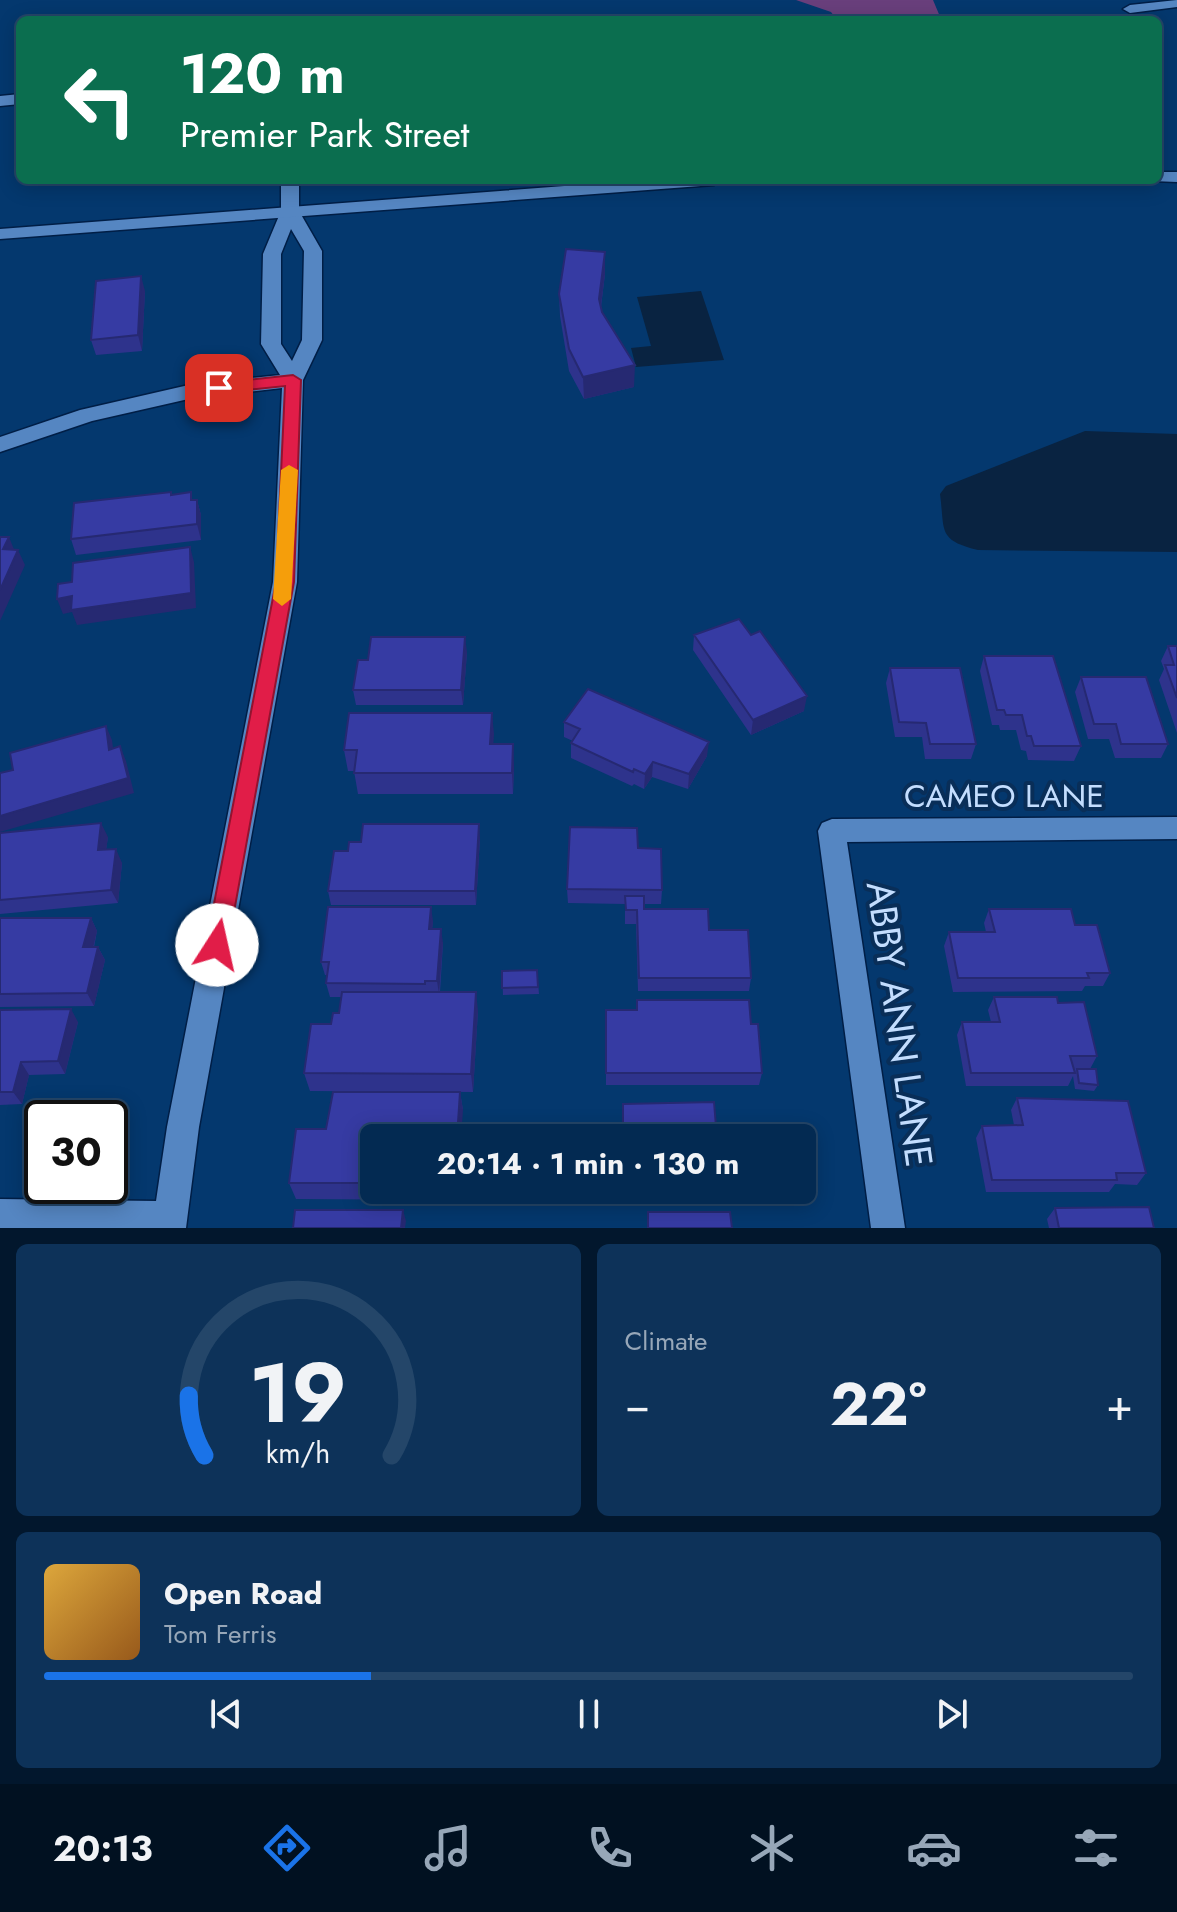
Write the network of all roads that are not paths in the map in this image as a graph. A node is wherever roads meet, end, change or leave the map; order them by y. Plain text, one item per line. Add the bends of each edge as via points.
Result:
1 (1177, 3) edge
2 (1130, 9) dead end
3 (290, 184) edge
4 (659, 184) edge
5 (290, 211) junction
6 (0, 234) edge
7 (293, 380) junction
8 (0, 445) edge
9 (1177, 828) edge
10 (832, 831) joint
11 (0, 1216) edge
12 (170, 1223) edge
13 (888, 1228) edge

1 - 2 street
3 - 5 street
4 - 5 street
5 - 6 street
5 - 7 street via 272,254 271,344
5 - 7 street via 313,251 312,340
7 - 8 street via 178,394 87,415
7 - 12 street via 285,582 183,1127
9 - 10 street, CAMEO LANE
10 - 13 street, ABBY ANN LANE
11 - 12 street

